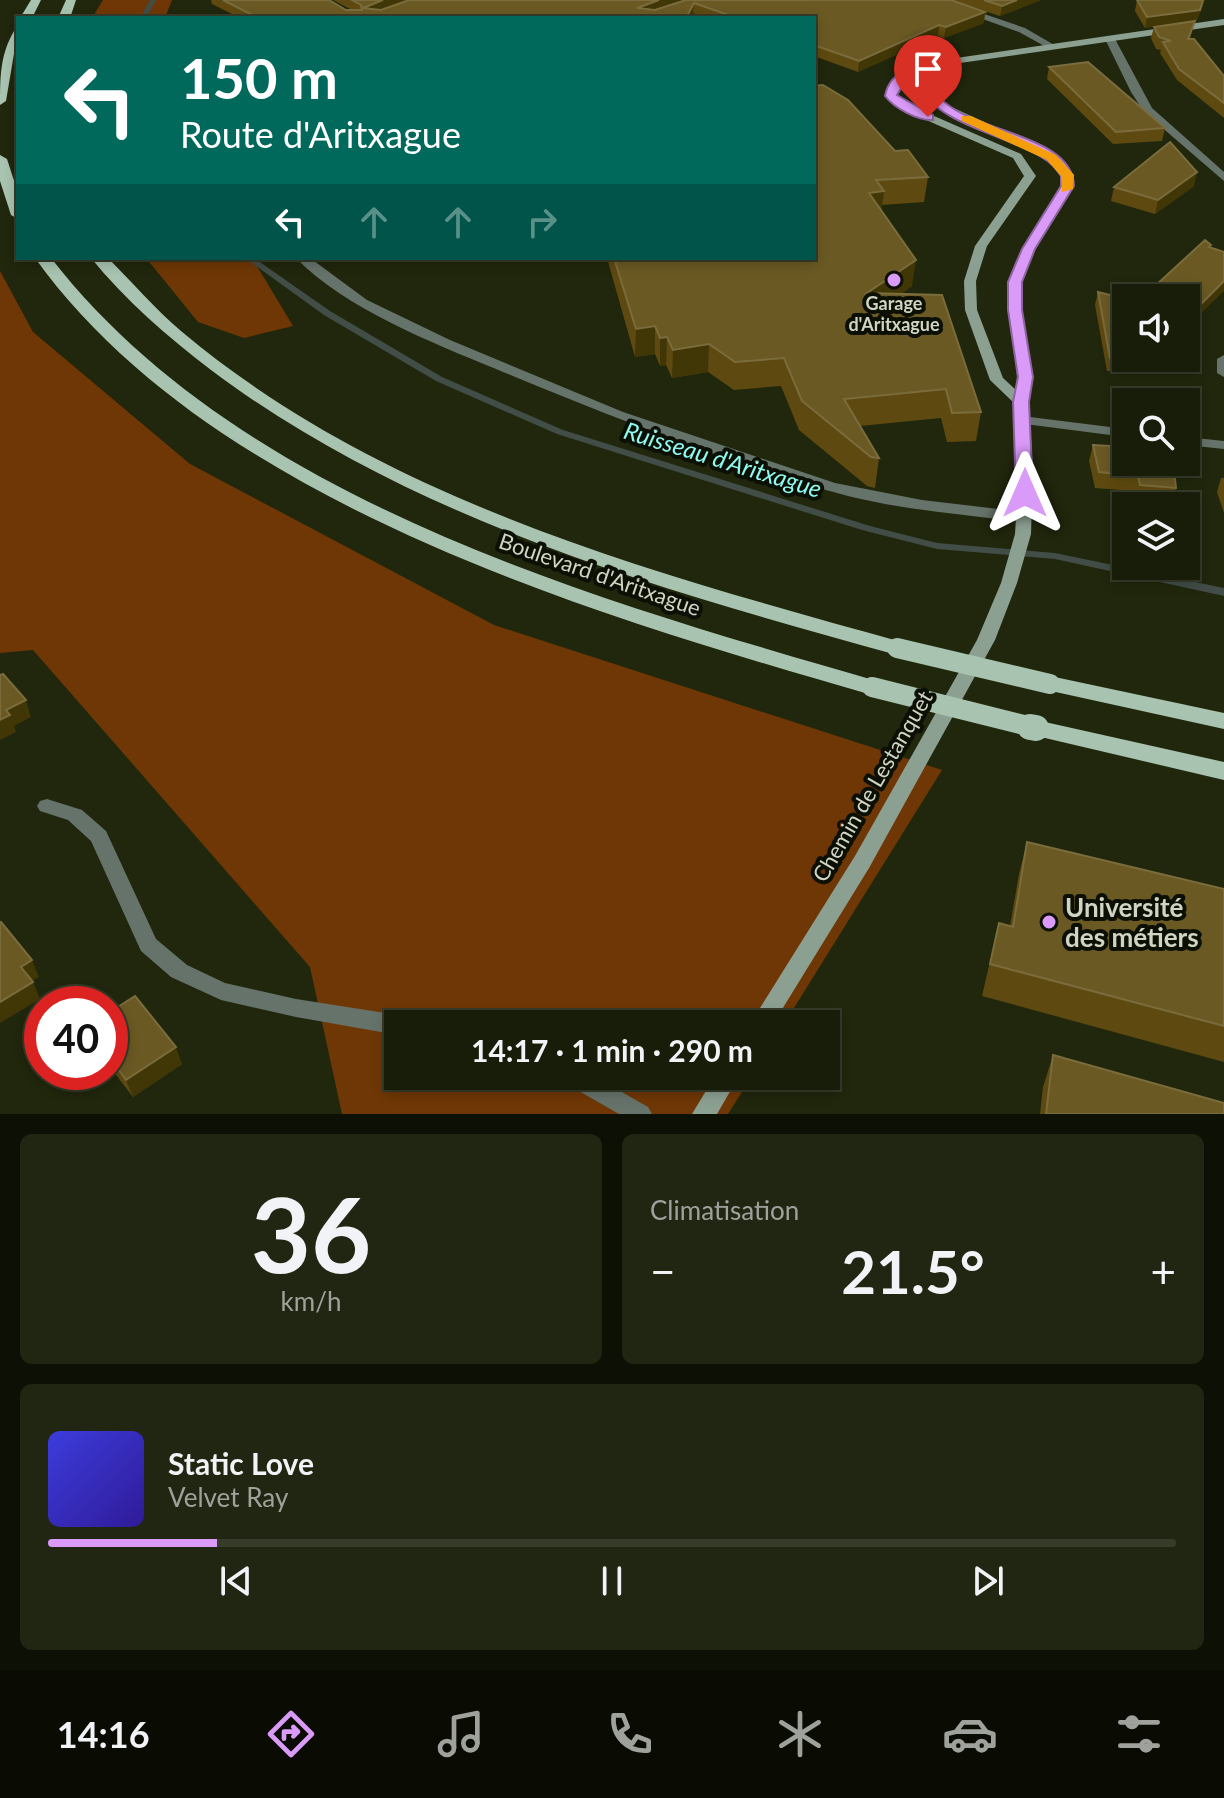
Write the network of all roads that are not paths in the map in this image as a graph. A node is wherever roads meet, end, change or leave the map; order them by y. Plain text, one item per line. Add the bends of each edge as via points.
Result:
1 (934, 0) edge
2 (1224, 22) edge
3 (16, 37) edge
4 (1110, 39) junction
5 (1051, 46) junction
6 (950, 62) junction
7 (0, 101) edge
8 (0, 159) edge
9 (1224, 178) edge
10 (16, 209) edge
11 (45, 260) edge
12 (101, 260) edge
13 (305, 260) edge
14 (1224, 359) edge
15 (1224, 373) edge
16 (1021, 402) junction
17 (1022, 420) junction
18 (1112, 431) edge
19 (1200, 442) edge
20 (1224, 445) edge
21 (1024, 517) junction
22 (1224, 721) edge
23 (1224, 771) edge
24 (47, 806) dead end
25 (770, 1010) edge
26 (384, 1023) edge
27 (598, 1090) edge
28 (719, 1090) edge
29 (640, 1114) edge
30 (704, 1114) edge

1 - 5 street via 1022,30
2 - 4 street
3 - 7 main road
4 - 5 street
4 - 9 street via 1148,110
5 - 6 street
6 - 16 street, Chemin de Lestanquet via 926,85 931,98 957,115 1043,152 1068,175 1068,186 1028,249 1015,282 1025,377
6 - 16 street via 904,75 891,96 1017,156 1027,167 1030,176 981,246 970,281 971,310 997,380
8 - 10 main road
11 - 23 main road, Boulevard d'Aritxague, bridge via 97,324 179,395 254,445 441,542 551,588 736,648 872,687
12 - 22 main road, Boulevard d'Aritxague, bridge via 142,305 224,374 314,431 486,514 741,605 897,648
13 - 21 street via 363,303 618,415 832,487
14 - 15 street
16 - 17 street, Chemin de Lestanquet
17 - 18 street
17 - 21 street, Chemin de Lestanquet
19 - 20 street
21 - 25 street, Chemin de Lestanquet via 1015,566 986,640 862,862
24 - 26 street via 75,815 99,836 148,945 179,971 221,991
27 - 29 street
28 - 30 street

